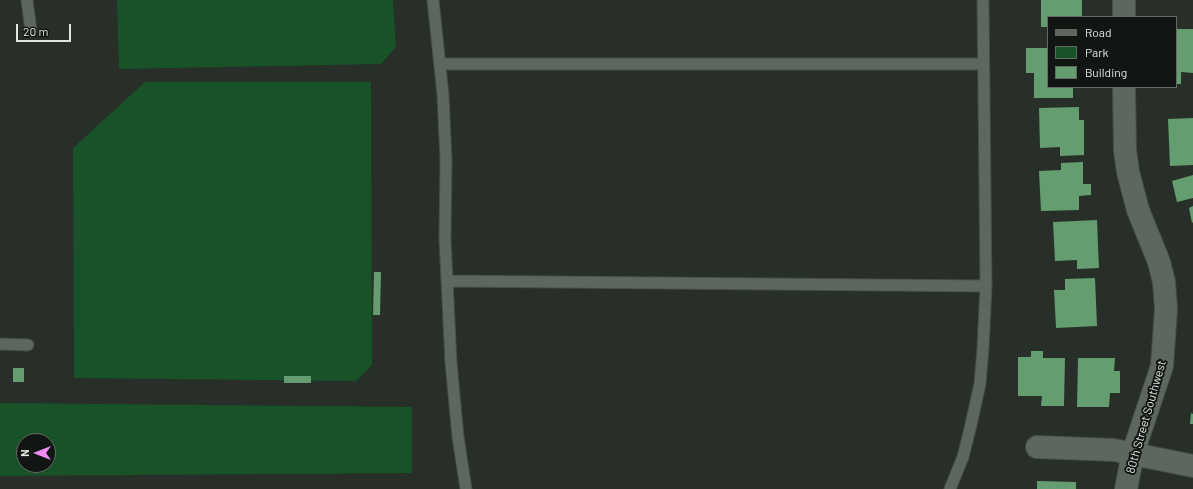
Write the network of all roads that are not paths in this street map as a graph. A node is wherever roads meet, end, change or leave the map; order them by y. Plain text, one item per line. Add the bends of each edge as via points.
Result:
1 (27, 0) edge
2 (433, 0) edge
3 (983, 0) edge
4 (1124, 0) edge
5 (1124, 16) edge
6 (31, 31) dead end
7 (440, 64) junction
8 (983, 64) junction
9 (1124, 88) edge
10 (448, 281) junction
11 (986, 286) junction
12 (0, 344) edge
13 (28, 345) dead end
14 (1037, 446) dead end
15 (1133, 453) junction
16 (1193, 466) edge
17 (466, 489) edge
18 (950, 489) edge
19 (1126, 489) edge

1 - 6 lane
2 - 7 lane
3 - 8 lane
4 - 5 street
7 - 8 lane
7 - 10 lane via 446,160
8 - 11 lane
9 - 15 street, 80th Street Southwest via 1128,172 1138,210 1159,262 1166,309 1162,366
10 - 11 lane
10 - 17 lane via 451,363
11 - 18 lane via 980,384 962,457
12 - 13 lane
14 - 15 street
15 - 16 street
15 - 19 street, 80th Street Southwest

